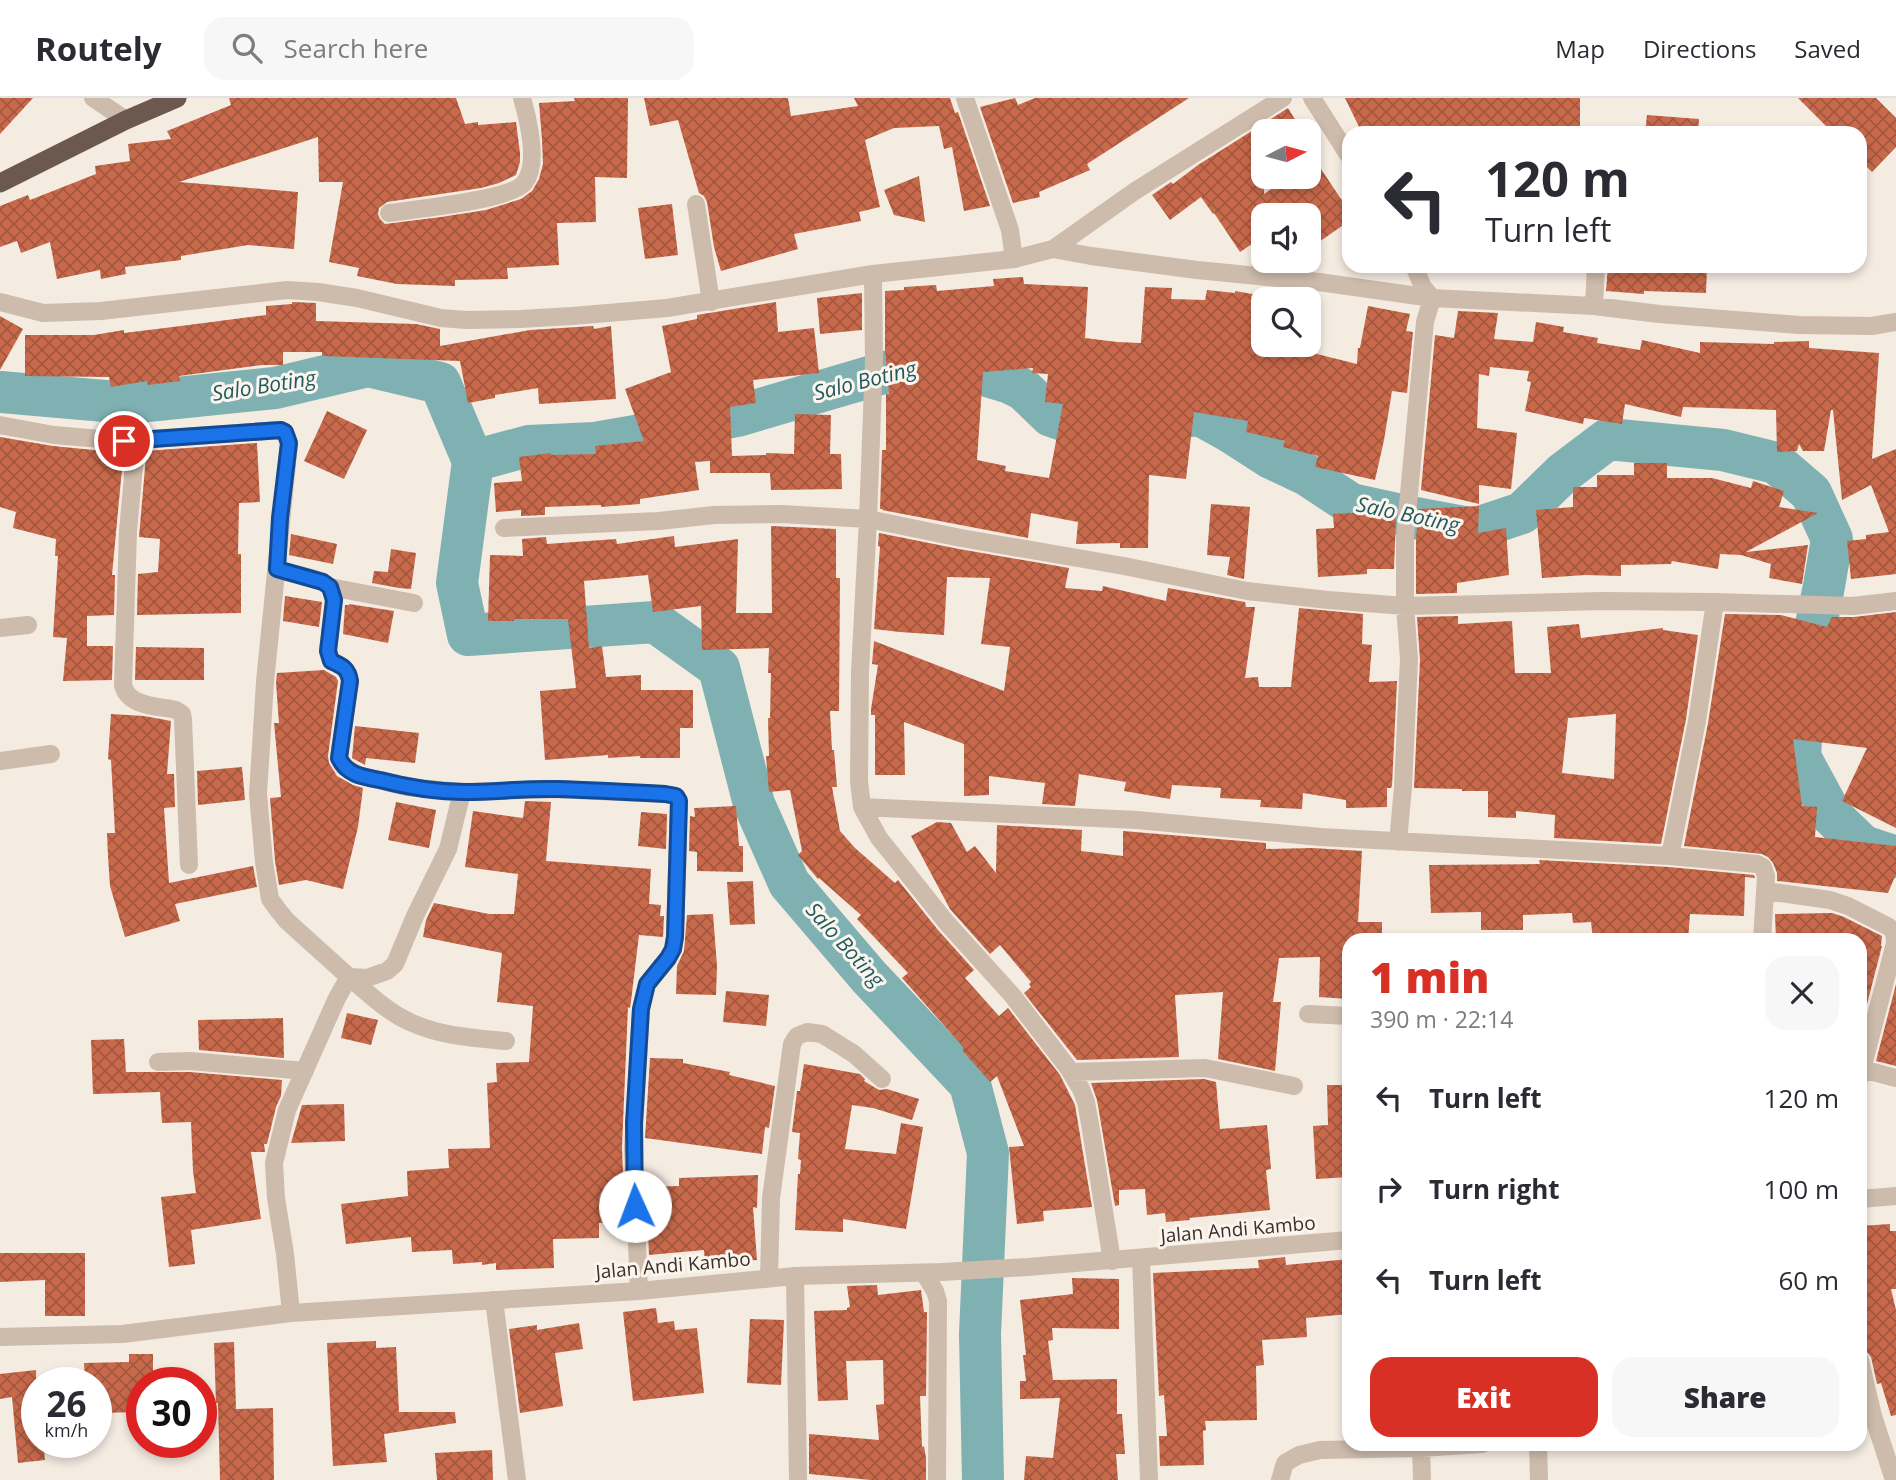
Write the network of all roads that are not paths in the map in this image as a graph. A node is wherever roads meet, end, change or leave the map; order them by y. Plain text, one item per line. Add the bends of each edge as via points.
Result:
1 (177, 98) edge
2 (522, 98) edge
3 (965, 98) edge
4 (1283, 98) edge
5 (1312, 98) edge
6 (98, 99) edge
7 (126, 120) junction
8 (1342, 145) edge
9 (0, 183) edge
10 (696, 204) dead end
11 (389, 213) dead end
12 (1054, 249) junction
13 (1014, 259) junction
14 (1417, 273) edge
15 (1596, 273) edge
16 (873, 274) junction
17 (1432, 298) junction
18 (0, 302) edge
19 (710, 302) junction
20 (1594, 306) junction
21 (1896, 322) edge
22 (0, 425) edge
23 (124, 441) junction
24 (868, 519) junction
25 (504, 528) dead end
26 (277, 569) junction
27 (330, 587) junction
28 (1896, 601) edge
29 (1715, 602) junction
30 (414, 603) dead end
31 (1405, 606) junction
32 (28, 625) dead end
33 (0, 628) edge
34 (51, 754) dead end
35 (0, 761) edge
36 (463, 792) junction
37 (862, 807) junction
38 (1398, 842) junction
39 (1670, 856) junction
40 (189, 865) dead end
41 (1766, 891) junction
42 (1763, 933) edge
43 (349, 977) junction
44 (1308, 1014) dead end
45 (1342, 1016) edge
46 (506, 1041) dead end
47 (1867, 1050) edge
48 (158, 1062) dead end
49 (305, 1071) junction
50 (1071, 1073) junction
51 (1867, 1074) edge
52 (1896, 1077) edge
53 (882, 1079) dead end
54 (1294, 1086) dead end
55 (1896, 1196) edge
56 (1867, 1198) edge
57 (1342, 1241) edge
58 (1141, 1259) junction
59 (1112, 1261) junction
60 (933, 1272) junction
61 (795, 1276) junction
62 (769, 1278) junction
63 (639, 1290) junction
64 (494, 1300) junction
65 (291, 1313) junction
66 (0, 1337) edge
67 (1867, 1417) edge
68 (1342, 1450) edge
69 (1421, 1451) edge
70 (1538, 1451) edge
71 (517, 1480) edge
72 (797, 1480) edge
73 (937, 1480) edge
74 (1149, 1480) edge
75 (1280, 1480) edge
76 (1422, 1480) edge
77 (1539, 1480) edge
78 (1894, 1480) edge

1 - 7 highway
2 - 11 street via 533,163 521,187 496,197
3 - 13 street via 1010,230
4 - 12 street via 1135,191
5 - 8 street
6 - 7 street
7 - 9 highway
10 - 19 street
12 - 13 street
12 - 17 street
13 - 16 street
14 - 17 street
15 - 20 street
16 - 19 street
16 - 24 street
17 - 20 street
17 - 31 street via 1425,322 1407,505
18 - 19 street via 43,313 101,311 287,290 357,298 466,320 572,316
20 - 21 street via 1799,325
22 - 23 street
23 - 26 street via 285,432 289,443
23 - 40 street via 135,455 135,464 122,685 132,700 182,714
24 - 25 street via 714,515
24 - 31 street via 1247,591
24 - 37 street via 860,672
26 - 27 street
26 - 43 street via 258,793 270,899 287,921
27 - 30 street
27 - 36 street via 334,600 329,657 345,667 350,681 339,758 343,766 358,775 407,787
28 - 29 street via 1853,606
29 - 31 street
29 - 39 street
31 - 38 street via 1408,695
32 - 33 street
34 - 35 street
36 - 43 street via 448,849 395,964 366,978
36 - 63 street via 568,789 665,794 679,801 673,949 647,984 638,1034 633,1149
37 - 38 street via 1137,820
37 - 50 street via 879,838 1012,995
38 - 39 street
39 - 41 street via 1757,864 1766,876
41 - 42 street
41 - 47 street via 1830,900 1894,932
43 - 46 street via 411,1023 444,1033
43 - 49 street
44 - 45 street
48 - 49 street
49 - 65 street via 287,1110 274,1163
50 - 54 street via 1205,1068
50 - 59 street via 1086,1102
51 - 52 street
53 - 62 street via 822,1034 807,1032 792,1044 771,1198
55 - 56 street
57 - 58 street, Jalan Andi Kambo
58 - 59 street, Jalan Andi Kambo
58 - 74 street
59 - 60 street, Jalan Andi Kambo
60 - 61 street, Jalan Andi Kambo
60 - 73 street via 938,1301
61 - 62 street, Jalan Andi Kambo
61 - 72 street
62 - 63 street, Jalan Andi Kambo
63 - 64 street, Jalan Andi Kambo
64 - 65 street, Jalan Andi Kambo
64 - 71 street
65 - 66 street, Jalan Andi Kambo via 122,1334
67 - 78 street
68 - 75 street via 1299,1455 1284,1463
69 - 76 street
70 - 77 street

